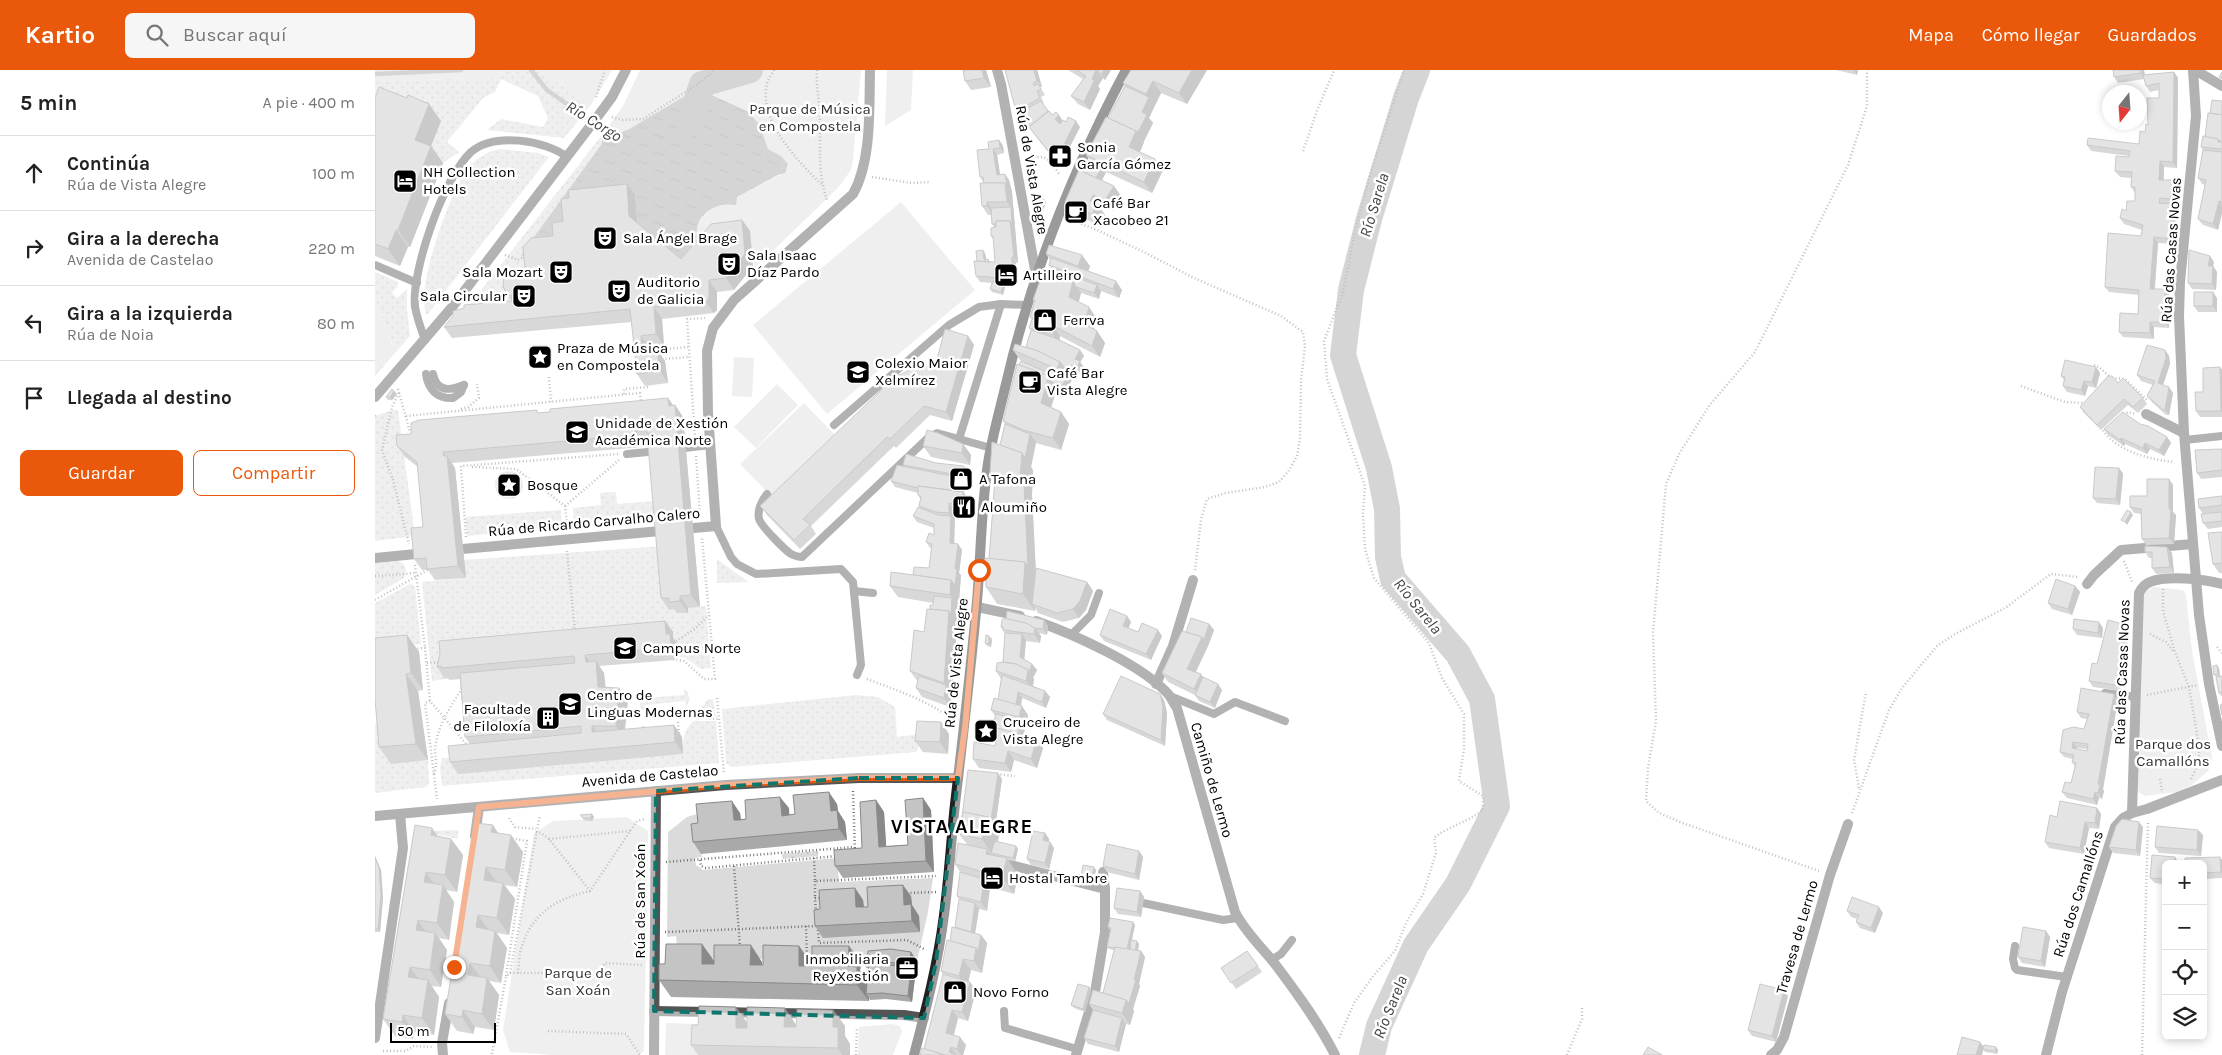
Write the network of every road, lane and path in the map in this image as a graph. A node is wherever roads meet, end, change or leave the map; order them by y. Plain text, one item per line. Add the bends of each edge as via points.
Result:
1 (605, 70) edge
2 (627, 70) edge
3 (715, 70) edge
4 (773, 70) edge
5 (817, 70) edge
6 (870, 70) edge
7 (997, 70) edge
8 (1126, 70) edge
9 (1334, 70) edge
10 (1405, 70) edge
11 (1867, 70) edge
12 (2194, 70) edge
13 (2222, 86) edge
14 (595, 102) dead end
15 (611, 117) dead end
16 (1303, 151) dead end
17 (567, 157) junction
18 (1031, 158) dead end
19 (1059, 174) dead end
20 (861, 176) junction
21 (930, 182) dead end
22 (822, 186) junction
23 (827, 202) dead end
24 (1058, 214) junction
25 (532, 253) edge
26 (503, 255) dead end
27 (375, 265) edge
28 (1036, 275) junction
29 (417, 283) junction
30 (1001, 304) junction
31 (1026, 305) junction
32 (719, 317) junction
33 (425, 340) junction
34 (688, 347) junction
35 (653, 350) edge
36 (689, 357) junction
37 (654, 360) edge
38 (2094, 365) edge
39 (429, 374) joint
40 (647, 376) edge
41 (549, 377) dead end
42 (2112, 378) junction
43 (2106, 383) edge
44 (477, 384) dead end
45 (397, 386) dead end
46 (2021, 386) dead end
47 (399, 393) junction
48 (624, 394) junction
49 (375, 397) edge
50 (2091, 398) edge
51 (551, 402) junction
52 (2151, 404) edge
53 (641, 409) edge
54 (454, 411) junction
55 (2146, 414) joint
56 (406, 416) junction
57 (2117, 420) edge
58 (834, 425) dead end
59 (2110, 425) edge
60 (2185, 436) junction
61 (2222, 436) edge
62 (417, 437) edge
63 (959, 439) junction
64 (709, 446) junction
65 (991, 448) junction
66 (696, 450) junction
67 (627, 454) junction
68 (453, 461) edge
69 (2174, 462) dead end
70 (461, 466) junction
71 (767, 494) dead end
72 (565, 506) junction
73 (701, 519) dead end
74 (567, 524) dead end
75 (716, 526) junction
76 (465, 535) dead end
77 (702, 537) dead end
78 (2193, 544) junction
79 (410, 548) edge
80 (567, 550) dead end
81 (2121, 550) junction
82 (375, 558) edge
83 (415, 562) edge
84 (432, 567) edge
85 (2093, 574) junction
86 (416, 575) junction
87 (375, 576) edge
88 (1193, 580) joint
89 (2196, 580) junction
90 (2087, 584) dead end
91 (2222, 584) edge
92 (2162, 585) dead end
93 (2141, 589) junction
94 (854, 591) junction
95 (873, 593) dead end
96 (1099, 593) dead end
97 (375, 600) edge
98 (977, 606) junction
99 (709, 615) junction
100 (2137, 629) junction
101 (1072, 634) junction
102 (575, 638) edge
103 (670, 645) edge
104 (425, 648) junction
105 (405, 650) edge
106 (671, 652) edge
107 (2175, 652) junction
108 (442, 661) edge
109 (427, 663) junction
110 (857, 675) joint
111 (465, 684) edge
112 (1156, 684) junction
113 (2199, 685) dead end
114 (2189, 687) junction
115 (2093, 691) edge
116 (1866, 692) dead end
117 (1170, 696) junction
118 (2135, 697) junction
119 (717, 698) dead end
120 (430, 701) junction
121 (685, 716) dead end
122 (444, 718) junction
123 (719, 719) junction
124 (954, 720) dead end
125 (1285, 721) dead end
126 (678, 722) dead end
127 (645, 725) edge
128 (639, 732) edge
129 (680, 737) dead end
130 (2222, 746) edge
131 (472, 751) edge
132 (990, 773) edge
133 (434, 774) junction
134 (1015, 776) dead end
135 (725, 777) dead end
136 (958, 778) junction
137 (2190, 780) dead end
138 (2222, 780) edge
139 (656, 790) junction
140 (1859, 790) junction
141 (853, 791) dead end
142 (2170, 791) dead end
143 (2162, 793) dead end
144 (437, 803) dead end
145 (479, 807) junction
146 (2147, 809) junction
147 (400, 814) junction
148 (2132, 814) junction
149 (540, 815) dead end
150 (375, 816) edge
151 (509, 818) dead end
152 (637, 821) dead end
153 (1848, 824) joint
154 (536, 831) junction
155 (630, 831) junction
156 (509, 838) edge
157 (549, 839) junction
158 (474, 843) edge
159 (854, 846) junction
160 (824, 849) junction
161 (775, 853) junction
162 (855, 854) edge
163 (749, 856) junction
164 (825, 857) junction
165 (727, 858) junction
166 (814, 858) junction
167 (700, 860) junction
168 (990, 860) edge
169 (665, 862) dead end
170 (776, 862) junction
171 (750, 864) junction
172 (839, 864) edge
173 (727, 866) junction
174 (734, 866) junction
175 (840, 872) edge
176 (1103, 872) edge
177 (1831, 875) junction
178 (938, 876) dead end
179 (840, 880) junction
180 (815, 881) junction
181 (1105, 889) junction
182 (590, 891) junction
183 (936, 892) dead end
184 (899, 894) edge
185 (815, 898) junction
186 (825, 898) edge
187 (1143, 903) dead end
188 (1238, 918) junction
189 (806, 926) junction
190 (817, 926) junction
191 (739, 929) junction
192 (664, 932) dead end
193 (1292, 940) dead end
194 (2015, 946) dead end
195 (926, 950) dead end
196 (741, 954) edge
197 (1271, 960) junction
198 (807, 964) edge
199 (857, 964) dead end
200 (649, 965) dead end
201 (510, 973) junction
202 (518, 973) junction
203 (505, 977) junction
204 (2067, 977) junction
205 (867, 990) edge
206 (450, 995) edge
207 (1582, 1006) dead end
208 (654, 1011) junction
209 (1004, 1011) dead end
210 (924, 1018) junction
211 (549, 1031) dead end
212 (375, 1038) edge
213 (383, 1051) dead end
214 (439, 1051) edge
215 (1077, 1052) edge
216 (1334, 1053) edge
217 (493, 1054) edge
218 (640, 1055) edge
219 (654, 1055) edge
220 (914, 1055) edge
221 (1567, 1055) edge
222 (1771, 1055) edge
223 (2046, 1055) edge
224 (2142, 1055) edge

1 - 14 path
2 - 17 street via 612,97
3 - 15 path via 643,119
4 - 22 path via 767,84 767,105 775,130
5 - 22 path
6 - 20 street, Rúa de Ricardo Carvalho Calero via 866,151
7 - 28 street, Rúa de Vista Alegre
8 - 24 main road, Rúa de Vista Alegre via 1093,134
9 - 16 path
10 - 216 path via 1369,178 1343,292 1325,341 1327,379 1365,486 1365,549 1374,578 1429,643 1442,678 1464,714 1464,748 1459,781 1483,796 1483,810 1434,838 1436,853 1423,894 1406,923 1395,952 1354,1003
11 - 177 path via 1867,106 1848,165 1755,352 1709,406 1679,454 1665,484 1653,632 1656,721 1647,768 1646,801 1659,812 1680,822
12 - 13 street
12 - 60 street, Rúa das Casas Novas via 2196,116 2179,316
17 - 29 lane via 547,145 517,141 498,141 472,151 455,172 439,205
17 - 33 street
18 - 19 path via 1043,156 1049,159
20 - 21 path via 912,183
20 - 32 street, Rúa de Ricardo Carvalho Calero via 848,199
22 - 23 path
24 - 28 main road, Rúa de Vista Alegre
24 - 88 path via 1273,312 1303,332 1305,346 1297,456 1279,482 1207,499
25 - 26 path via 518,260
27 - 29 lane
28 - 31 main road, Rúa de Vista Alegre
29 - 33 lane via 415,306
30 - 31 lane
30 - 58 lane via 979,307 949,325
30 - 63 lane
31 - 65 main road, Rúa de Vista Alegre
32 - 34 path via 687,319
32 - 64 street, Rúa de Ricardo Carvalho Calero via 708,339 707,351
33 - 49 street
34 - 35 path
34 - 36 path
36 - 37 path
36 - 66 path
38 - 42 path
39 - 39 lane via 443,388 453,390 464,385 461,392 453,398 441,397 430,388
40 - 48 path via 648,387 624,389
41 - 51 path
42 - 43 path
42 - 52 path via 2125,379
44 - 54 path via 479,398 468,407
45 - 47 path
46 - 50 path via 2065,402 2086,403
47 - 56 path
47 - 79 path via 391,406 382,450
48 - 51 path
48 - 53 path via 640,393
51 - 54 path
54 - 56 path
55 - 57 path via 2128,412
55 - 60 street
56 - 62 path via 410,432
59 - 69 path via 2103,430 2122,447
60 - 61 lane
60 - 78 street, Rúa das Casas Novas
63 - 65 lane
63 - 71 lane via 937,433 929,437 803,557 790,554 762,524 759,510
64 - 66 lane
64 - 75 street, Rúa de Ricardo Carvalho Calero
65 - 98 main road, Rúa de Vista Alegre
66 - 67 lane
66 - 73 path
67 - 70 path
67 - 72 path
68 - 70 path
70 - 72 path via 516,469
70 - 76 path
72 - 74 path
75 - 82 street, Rúa de Ricardo Carvalho Calero
75 - 94 lane via 731,557 745,570 756,574 841,569 853,582
77 - 99 path
78 - 81 street
78 - 89 street, Rúa das Casas Novas
80 - 102 path
81 - 85 street
81 - 93 path via 2133,583
83 - 86 path
84 - 86 path
85 - 90 street
85 - 140 path via 2085,577 2051,574 2005,608 1937,646 1902,688 1889,710
86 - 87 path
86 - 97 path
86 - 104 path
88 - 112 street via 1173,646
89 - 91 street
89 - 93 street, Rúa das Casas Novas via 2163,579 2149,582
89 - 130 street, Rúa das Casas Novas via 2201,636
92 - 107 path via 2163,611
93 - 100 street, Rúa das Casas Novas via 2137,599
94 - 95 lane
94 - 110 lane via 861,665
96 - 101 lane via 1091,615
98 - 101 street, Camiño de Lermo via 1022,616
98 - 136 main road, Rúa de Vista Alegre
99 - 103 path via 695,629
99 - 106 path via 715,679 704,679 684,661 672,659
100 - 107 path via 2156,636
100 - 118 street, Rúa das Casas Novas
101 - 112 street, Camiño de Lermo via 1131,666
104 - 105 path
104 - 109 path
107 - 114 path
108 - 109 path
109 - 120 path
110 - 124 path via 914,697
111 - 122 path
112 - 117 street, Camiño de Lermo
113 - 114 path
114 - 118 path
114 - 137 path via 2199,762
115 - 118 lane
116 - 140 path via 1854,760
117 - 125 lane via 1187,700 1214,714 1235,702
117 - 188 street, Camiño de Lermo via 1177,708 1231,903
118 - 148 street, Rúa das Casas Novas
119 - 123 path
120 - 122 path
120 - 133 path via 425,703
121 - 123 path
122 - 131 path
122 - 133 path via 435,744 438,764
123 - 135 path
126 - 129 path
127 - 128 path
132 - 134 path
133 - 144 path
136 - 139 street, Avenida de Castelao via 859,778
136 - 210 main road, Rúa de Vista Alegre via 954,852
138 - 146 street, Rúa dos Camallóns
139 - 145 street, Avenida de Castelao
139 - 208 street, Rúa de San Xoán
140 - 153 path
141 - 159 path
142 - 143 path
145 - 147 street, Avenida de Castelao
145 - 158 street
146 - 148 street, Rúa dos Camallóns
146 - 224 path
147 - 150 street, Avenida de Castelao
147 - 212 street via 403,848
148 - 204 street, Rúa dos Camallóns via 2118,822 2113,831
149 - 154 path
151 - 154 path via 515,827
152 - 155 path
153 - 177 street, Travesa de Lermo
154 - 157 path
154 - 201 path
155 - 157 path
155 - 182 path
156 - 203 path via 527,841
157 - 182 path
159 - 160 path
159 - 162 path
160 - 161 path
160 - 164 path
161 - 163 path
161 - 170 path
163 - 165 path
163 - 171 path
164 - 166 path
164 - 172 path via 839,856
165 - 167 path
165 - 173 path
166 - 170 path
166 - 180 path
167 - 169 path
167 - 173 path via 701,866 706,868
168 - 181 street
170 - 171 path
171 - 174 path
173 - 174 path
174 - 191 path
175 - 179 path
176 - 181 street
177 - 222 street, Travesa de Lermo via 1784,1037
178 - 179 path
179 - 180 path
180 - 185 path
181 - 215 street via 1105,932 1095,992
182 - 202 path via 550,905 521,946
183 - 184 path
185 - 186 path
185 - 190 path
187 - 188 lane via 1223,920
188 - 197 street, Camiño de Lermo
189 - 190 path
189 - 191 path
189 - 198 path
190 - 195 path via 819,943 907,940
191 - 192 path
191 - 196 path
193 - 197 lane via 1281,954
194 - 204 lane via 2013,959 2017,970
197 - 216 street, Camiño de Lermo via 1319,1025
199 - 205 path via 867,965
200 - 202 path via 605,964 599,973
201 - 202 path
201 - 203 path
203 - 217 path
204 - 223 street, Rúa dos Camallóns
206 - 214 street
207 - 221 path via 1582,1019
208 - 210 street
208 - 219 street, Rúa de San Xoán
209 - 215 lane via 1005,1028
210 - 220 main road, Rúa de Vista Alegre
211 - 218 path via 626,1034
213 - 214 path via 406,1051 414,1046

